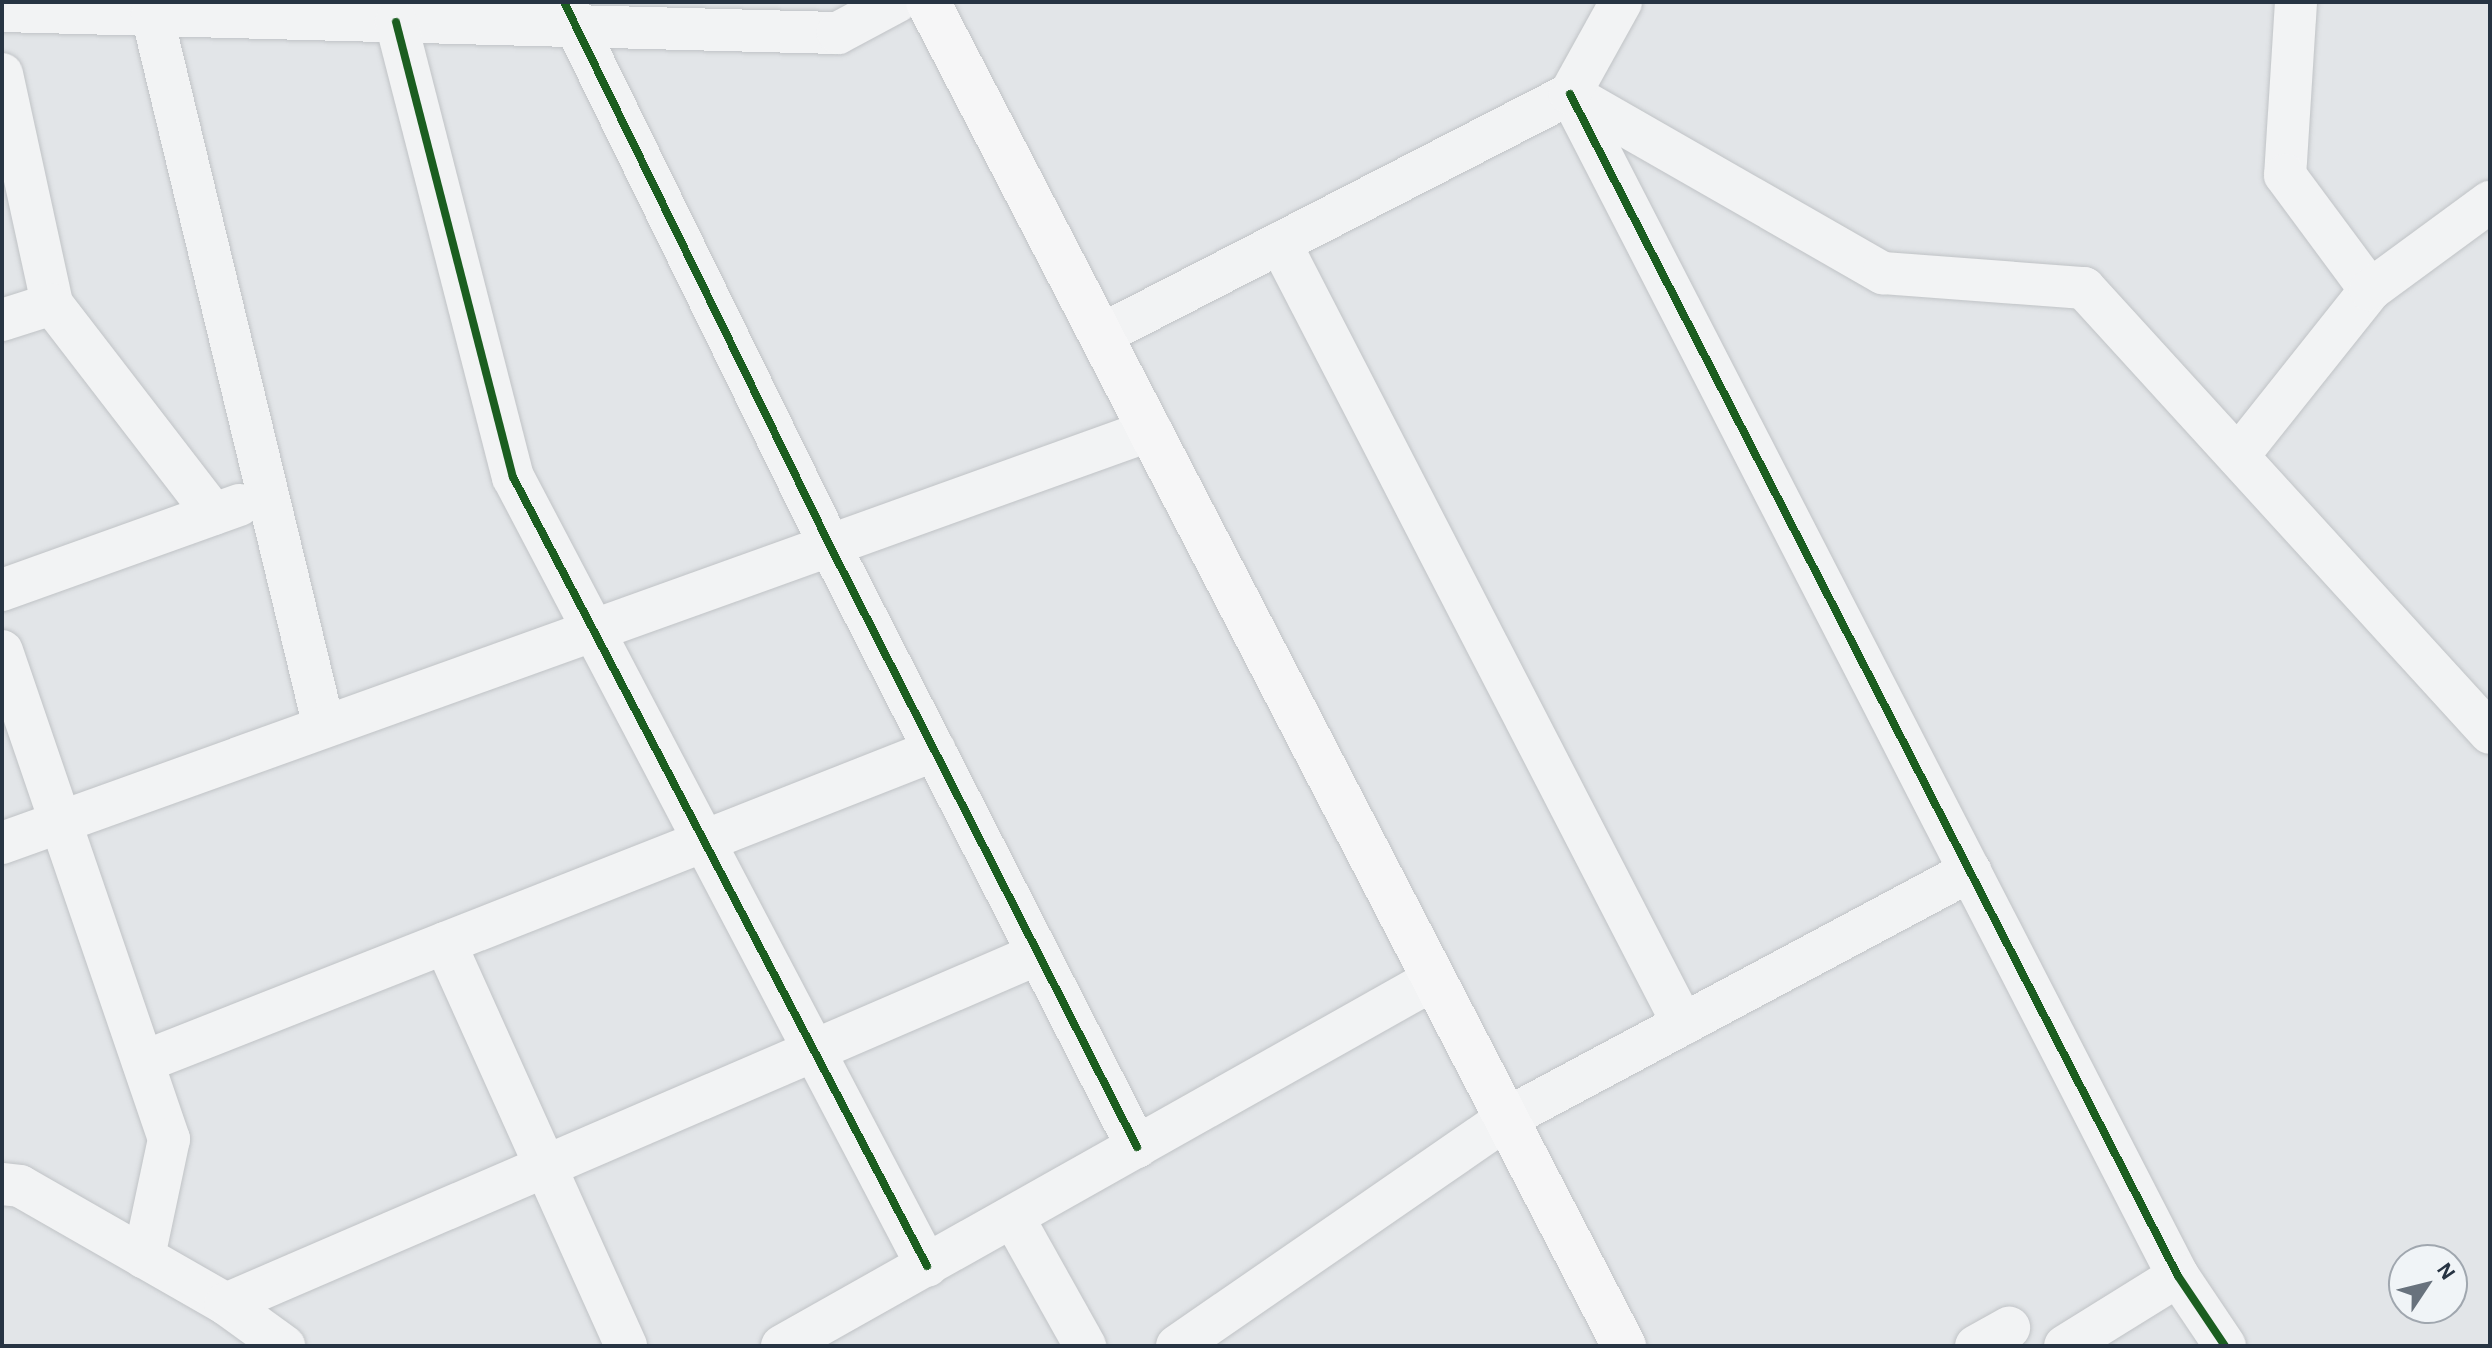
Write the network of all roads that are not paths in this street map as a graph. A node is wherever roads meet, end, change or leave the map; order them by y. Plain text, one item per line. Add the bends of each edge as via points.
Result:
1 (896, 2) edge
2 (928, 2) edge
3 (1621, 2) edge
4 (2296, 2) edge
5 (2, 11) edge
6 (570, 14) edge
7 (152, 15) junction
8 (396, 22) junction
9 (2, 74) edge
10 (1570, 94) junction
11 (2490, 202) edge
12 (1280, 243) junction
13 (2370, 290) junction
14 (52, 304) junction
15 (2, 320) edge
16 (1101, 335) junction
17 (1151, 430) junction
18 (2238, 456) junction
19 (266, 496) junction
20 (214, 514) junction
21 (830, 546) junction
22 (2, 590) edge
23 (594, 631) junction
24 (2, 651) edge
25 (324, 727) junction
26 (2490, 733) edge
27 (935, 750) junction
28 (60, 822) junction
29 (704, 841) junction
30 (2, 843) edge
31 (1970, 871) junction
32 (445, 943) junction
33 (1038, 954) junction
34 (1434, 979) junction
35 (1683, 1024) junction
36 (814, 1050) junction
37 (143, 1062) junction
38 (1507, 1118) junction
39 (1137, 1147) junction
40 (545, 1166) junction
41 (2, 1184) edge
42 (1013, 1217) junction
43 (144, 1257) junction
44 (927, 1266) junction
45 (2178, 1276) junction
46 (226, 1304) junction
47 (1616, 1343) edge
48 (284, 1346) edge
49 (626, 1346) edge
50 (782, 1346) edge
51 (1085, 1346) edge
52 (1177, 1346) edge
53 (2065, 1346) edge
54 (2225, 1346) edge

1 - 6 street via 838,33
2 - 16 main road
3 - 10 street
4 - 13 street via 2285,175
5 - 7 street
6 - 8 street
6 - 21 street
7 - 8 street
7 - 19 street
8 - 23 street via 513,477
9 - 14 street
10 - 12 street
10 - 18 street via 1883,273 2084,288
10 - 31 street
11 - 13 street
12 - 16 street
12 - 35 street
13 - 18 street
14 - 15 street
14 - 20 street
16 - 17 main road
17 - 21 street
17 - 34 main road
18 - 26 street
19 - 20 street
19 - 25 street
20 - 22 street
21 - 23 street
21 - 27 street
23 - 25 street
23 - 29 street
24 - 28 street
25 - 28 street
27 - 29 street
27 - 33 street
28 - 30 street
28 - 37 street
29 - 32 street
29 - 36 street
31 - 35 street
31 - 45 street
32 - 37 street
32 - 40 street
33 - 36 street
33 - 39 street
34 - 38 main road
34 - 39 street
35 - 38 street
36 - 40 street
36 - 44 street
37 - 43 street via 169,1139
38 - 47 main road
38 - 52 street
39 - 42 street
40 - 46 street
40 - 49 street
41 - 43 street via 20,1186
42 - 44 street
42 - 51 street
43 - 46 street
44 - 50 street
45 - 53 street
45 - 54 street
46 - 48 street

